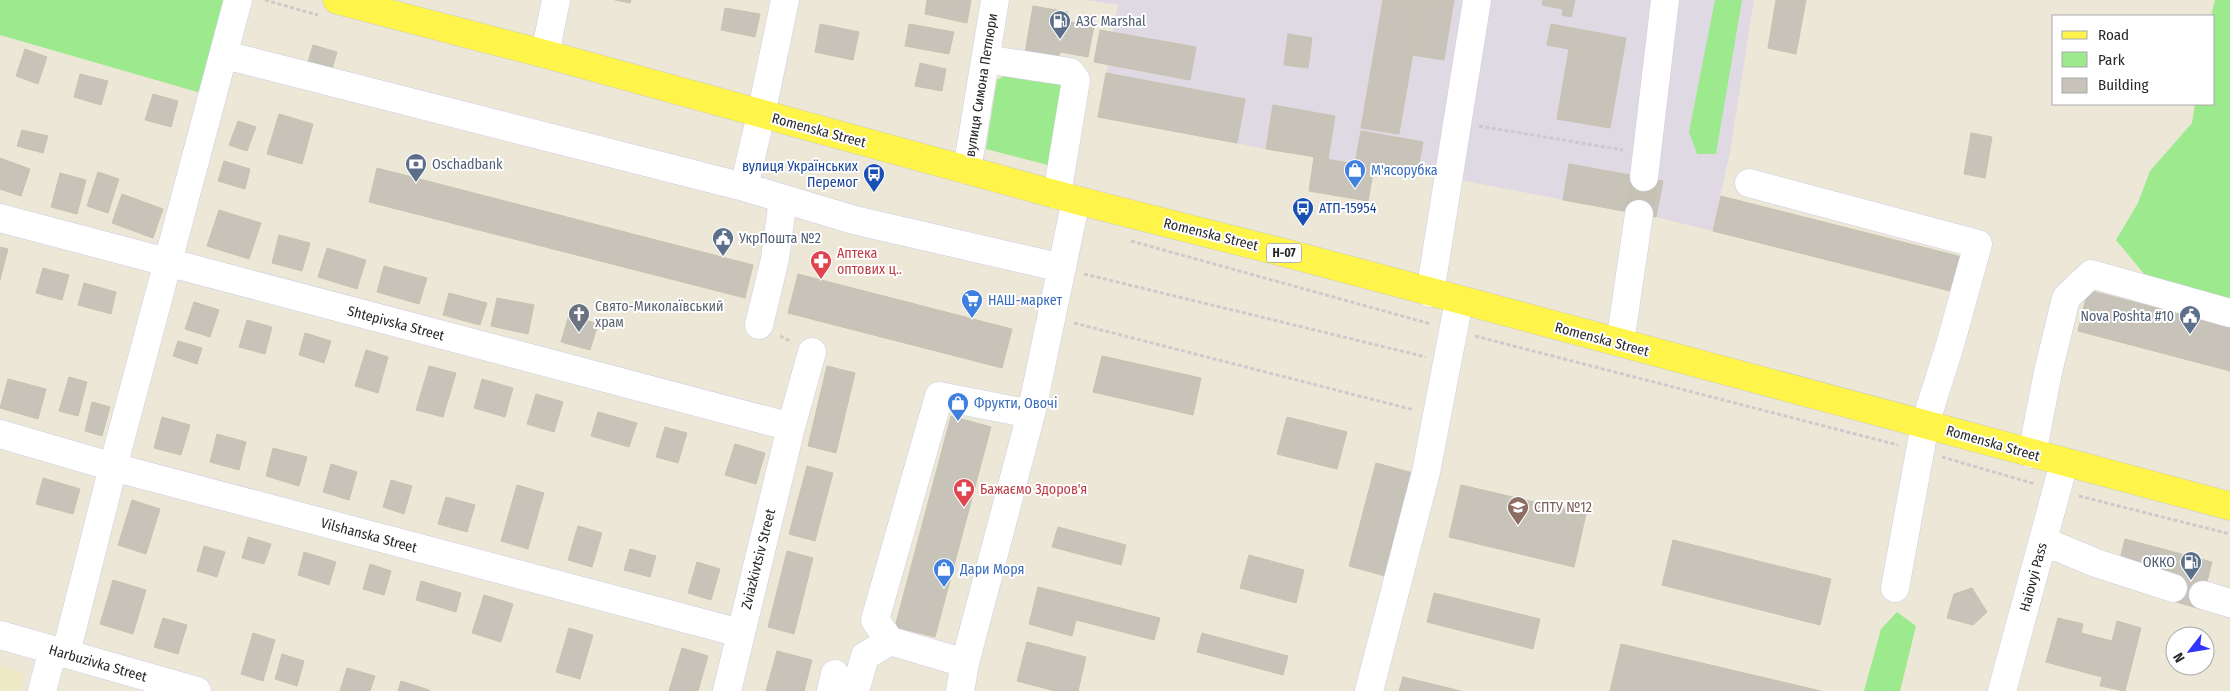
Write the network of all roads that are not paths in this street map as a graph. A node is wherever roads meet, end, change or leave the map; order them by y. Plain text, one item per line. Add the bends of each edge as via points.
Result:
1 (238, 0) edge
2 (556, 0) edge
3 (784, 0) edge
4 (995, 0) edge
5 (1477, 0) edge
6 (1665, 0) edge
7 (329, 8) edge
8 (546, 54) junction
9 (225, 55) junction
10 (985, 59) junction
11 (761, 114) junction
12 (967, 170) junction
13 (1644, 177) tunnel mouth
14 (1749, 184) dead end
15 (744, 187) junction
16 (1066, 198) junction
17 (783, 199) junction
18 (1639, 214) tunnel mouth
19 (0, 218) edge
20 (168, 262) junction
21 (1062, 268) junction
22 (1430, 293) junction
23 (1459, 301) junction
24 (2230, 312) edge
25 (759, 325) road end
26 (1620, 343) junction
27 (812, 352) road end
28 (1031, 414) junction
29 (1925, 424) junction
30 (791, 428) junction
31 (0, 434) edge
32 (2032, 454) junction
33 (2064, 463) junction
34 (113, 467) junction
35 (2230, 506) edge
36 (2043, 541) junction
37 (1895, 588) dead end
38 (2173, 588) dead end
39 (2203, 595) dead end
40 (2230, 603) edge
41 (740, 633) junction
42 (0, 635) edge
43 (890, 641) junction
44 (59, 652) junction
45 (965, 663) junction
46 (135, 682) edge
47 (840, 685) edge
48 (42, 691) edge
49 (197, 691) edge
50 (727, 691) edge
51 (960, 691) edge
52 (1368, 691) edge
53 (2002, 691) edge

1 - 9 street
2 - 8 street
3 - 11 street
4 - 10 street, вулиця Симона Петлюри
5 - 22 street
6 - 13 street
7 - 8 main road, Romenska Street / Н-07
8 - 11 main road, Romenska Street / Н-07
9 - 15 street
9 - 20 street
10 - 12 street, вулиця Симона Петлюри
10 - 16 street via 1070,72 1076,80
11 - 12 main road, Romenska Street / Н-07
11 - 15 street
12 - 16 main road, Romenska Street / Н-07
14 - 29 street via 1978,244
15 - 17 street
16 - 21 street
16 - 22 main road, Romenska Street / Н-07
17 - 21 street via 854,220
17 - 25 street via 775,260
18 - 26 street
19 - 20 street, Shtepivska Street
20 - 30 street, Shtepivska Street
20 - 34 street
21 - 28 street
22 - 23 main road, Romenska Street / Н-07
23 - 26 main road, Romenska Street / Н-07
23 - 52 street via 1426,472
24 - 32 street via 2090,274 2066,298
26 - 29 main road, Romenska Street / Н-07
27 - 30 street, Zviazkivtsiv Street
28 - 43 street via 939,396 875,620
28 - 45 street
29 - 32 main road, Romenska Street / Н-07
29 - 37 street
30 - 41 street, Zviazkivtsiv Street
31 - 34 street, Vilshanska Street
32 - 33 main road, Romenska Street / Н-07
33 - 35 main road, Romenska Street / Н-07
33 - 36 street, Haiovyi Pass
34 - 41 street, Vilshanska Street
34 - 44 street
36 - 38 street via 2096,563
36 - 53 street, Haiovyi Pass
39 - 40 street
41 - 50 street, Zviazkivtsiv Street
42 - 44 street, Harbuzivka Street
43 - 45 street
43 - 47 street via 865,656
44 - 46 street, Harbuzivka Street
44 - 48 street
45 - 51 street
46 - 49 street, Harbuzivka Street

